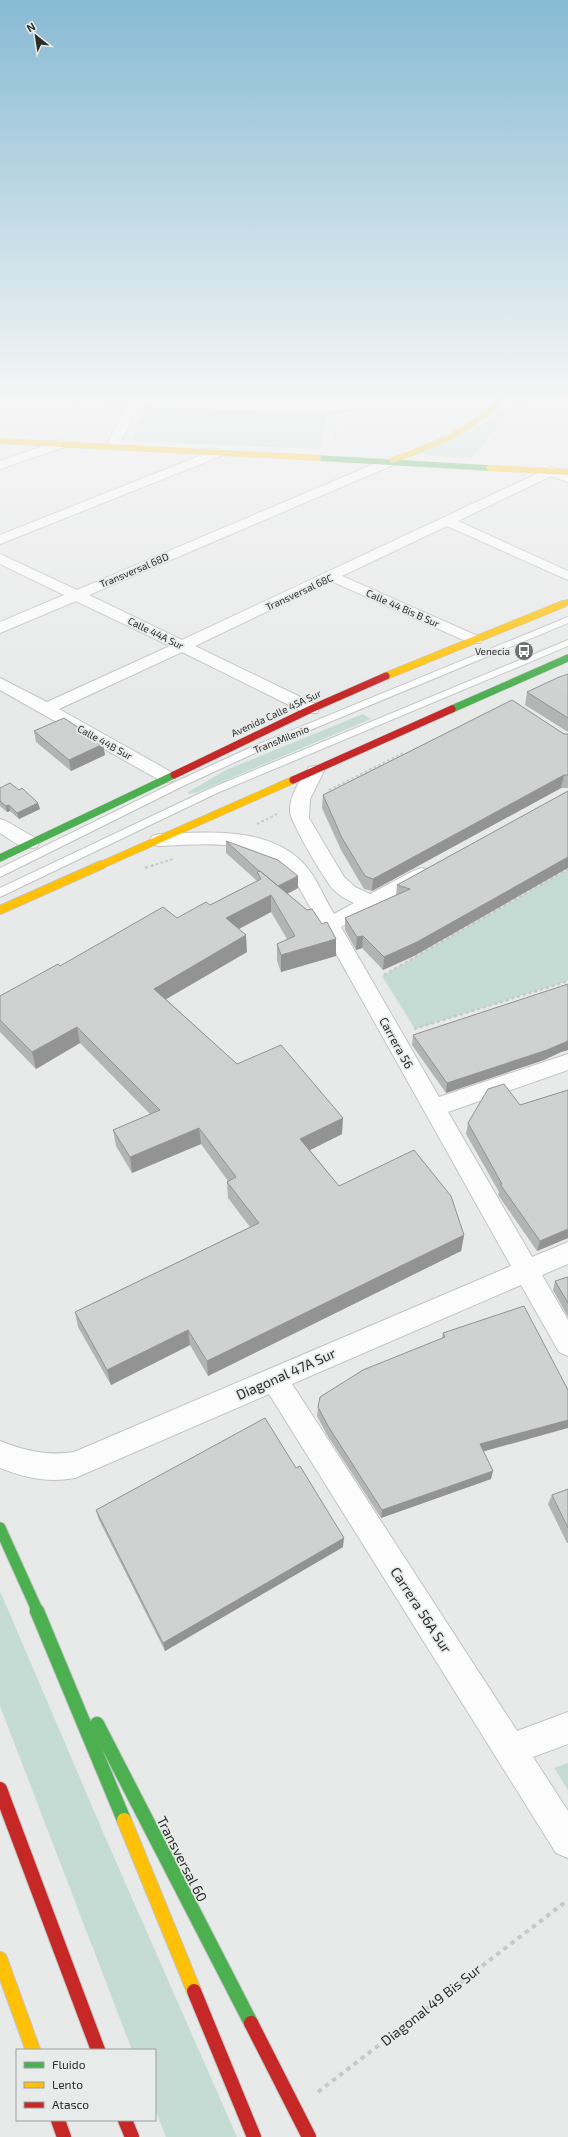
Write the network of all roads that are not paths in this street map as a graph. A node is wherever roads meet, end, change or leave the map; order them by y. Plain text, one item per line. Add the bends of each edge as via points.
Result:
1 (108, 497) edge
2 (307, 497) edge
3 (497, 497) edge
4 (447, 521) junction
5 (0, 540) edge
6 (0, 558) edge
7 (331, 576) junction
8 (568, 576) edge
9 (77, 595) junction
10 (568, 602) edge
11 (568, 620) edge
12 (0, 628) edge
13 (476, 640) junction
14 (568, 643) edge
15 (183, 646) junction
16 (568, 658) edge
17 (0, 683) edge
18 (46, 709) junction
19 (311, 709) junction
20 (315, 771) junction
21 (167, 776) junction
22 (0, 825) edge
23 (159, 840) junction
24 (30, 843) junction
25 (0, 858) edge
26 (439, 864) edge
27 (0, 873) edge
28 (0, 893) edge
29 (371, 902) junction
30 (0, 910) edge
31 (330, 925) junction
32 (568, 1062) edge
33 (433, 1108) junction
34 (568, 1253) edge
35 (524, 1270) junction
36 (568, 1344) edge
37 (274, 1380) junction
38 (0, 1454) edge
39 (0, 1528) edge
40 (30, 1593) junction
41 (84, 1699) dead end
42 (91, 1714) dead end
43 (568, 1728) edge
44 (510, 1750) junction
45 (0, 1789) edge
46 (568, 1841) edge
47 (0, 1959) edge
48 (32, 2049) edge
49 (98, 2049) edge
50 (58, 2121) edge
51 (125, 2121) edge
52 (64, 2137) edge
53 (132, 2137) edge
54 (254, 2137) edge
55 (309, 2137) edge

1 - 5 street
2 - 9 street, Transversal 68D
3 - 4 street, Transversal 68C
4 - 7 street, Transversal 68C
4 - 8 street
6 - 9 street, Calle 44A Sur
7 - 13 street, Calle 44 Bis B Sur
7 - 15 street, Transversal 68C
9 - 12 street, Transversal 68D
9 - 15 street, Calle 44A Sur
10 - 13 main road, Avenida Calle 45A Sur
11 - 27 lane, TransMilenio via 251,751
13 - 19 main road, Avenida Calle 45A Sur
14 - 28 lane, TransMilenio via 213,791
15 - 18 street, Transversal 68C
15 - 19 street, Calle 44A Sur
16 - 20 main road
17 - 18 street, Calle 44B Sur
18 - 21 street, Calle 44B Sur
19 - 21 main road, Avenida Calle 45A Sur
20 - 23 main road
20 - 29 street via 299,797 300,818 337,881 353,895
21 - 24 main road, Avenida Calle 45A Sur
22 - 24 street
23 - 30 main road
23 - 31 street, Carrera 56 via 225,839 267,848 280,854 298,869
24 - 25 main road, Avenida Calle 45A Sur
26 - 29 street
29 - 31 street
31 - 33 street, Carrera 56
32 - 33 street
33 - 35 street, Carrera 56
34 - 35 street, Diagonal 47A Sur
35 - 36 street, Carrera 56
35 - 37 street, Diagonal 47A Sur
37 - 38 street, Diagonal 47A Sur via 75,1465 55,1469 36,1467
37 - 44 street, Carrera 56A Sur
39 - 40 main road
40 - 41 main road
40 - 54 main road
42 - 55 main road, Transversal 60
43 - 44 street
44 - 46 street, Carrera 56A Sur
45 - 49 main road
47 - 48 main road
50 - 52 main road
51 - 53 main road

